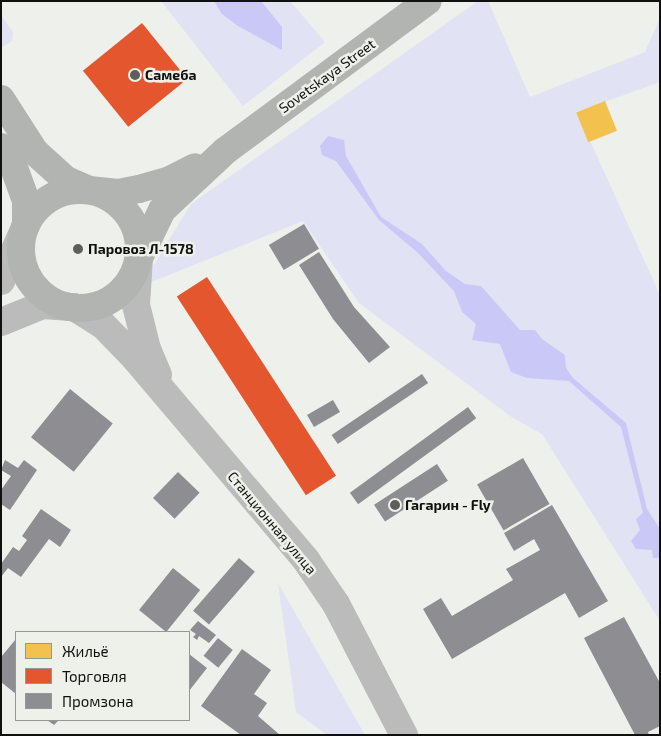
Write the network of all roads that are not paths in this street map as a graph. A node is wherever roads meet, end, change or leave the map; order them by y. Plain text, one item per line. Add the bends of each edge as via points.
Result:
1 (428, 1) edge
2 (1, 99) edge
3 (1, 147) edge
4 (225, 151) junction
5 (89, 190) junction
6 (26, 225) junction
7 (138, 258) junction
8 (1, 281) edge
9 (74, 307) junction
10 (1, 322) edge
11 (168, 399) junction
12 (404, 735) edge

1 - 4 main road, Sovetskaya Street
2 - 5 main road via 35,152 66,180
3 - 6 main road via 13,165 26,200
4 - 5 main road, Sovetskaya Street via 170,180 139,189 118,193
4 - 7 main road, Sovetskaya Street via 162,210
5 - 6 main road via 51,197
5 - 7 main road via 111,198 128,214 136,228
6 - 8 street
6 - 9 main road via 22,258 31,281 50,299
7 - 9 main road via 133,275 114,297 96,305
7 - 11 street, Станционная улица via 136,305 147,349
9 - 10 street via 42,305
9 - 11 street, Станционная улица via 103,325
11 - 12 street, Станционная улица via 306,560 336,604

